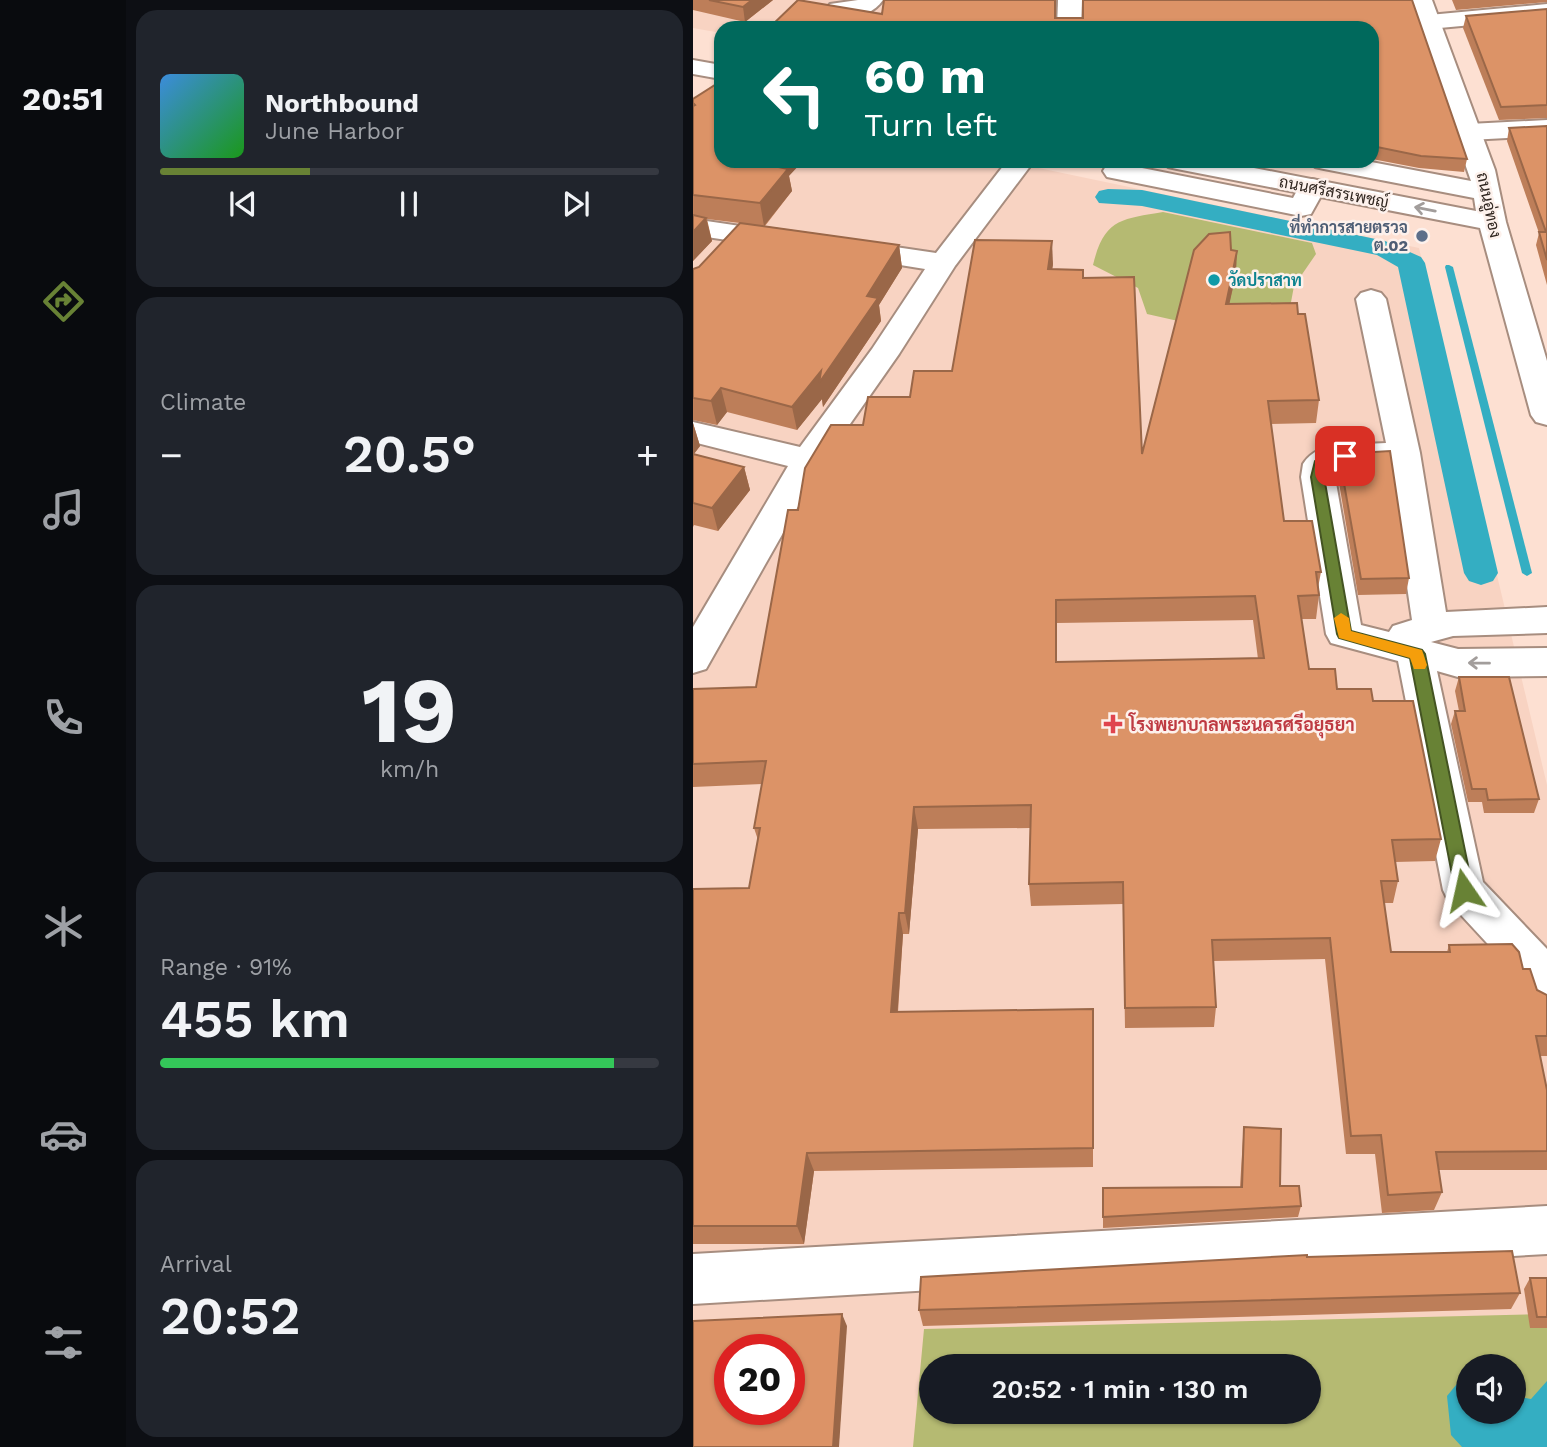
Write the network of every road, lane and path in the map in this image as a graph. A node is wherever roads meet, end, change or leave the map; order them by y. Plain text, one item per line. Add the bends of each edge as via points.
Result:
1 (871, 0) edge
2 (1070, 0) edge
3 (838, 9) edge
4 (1425, 11) edge
5 (1547, 11) edge
6 (1069, 21) edge
7 (693, 67) edge
8 (714, 82) edge
9 (1547, 128) edge
10 (1469, 132) junction
11 (1016, 168) edge
12 (1118, 168) edge
13 (1213, 168) edge
14 (1361, 168) edge
15 (1312, 187) junction
16 (1486, 192) junction
17 (1492, 222) junction
18 (693, 227) edge
19 (943, 263) junction
20 (1371, 299) dead end
21 (1547, 415) edge
22 (693, 432) edge
23 (1404, 453) junction
24 (808, 460) junction
25 (1547, 620) edge
26 (1410, 640) junction
27 (693, 659) edge
28 (1547, 662) edge
29 (1547, 996) edge
30 (1547, 1230) edge
31 (693, 1279) edge

1 - 3 main road via 862,9
2 - 6 main road
4 - 5 main road
4 - 10 main road, ถนนอู่ทอง
7 - 8 main road
9 - 10 main road
10 - 16 main road, ถนนอู่ทอง
11 - 19 main road
12 - 15 main road via 1301,208
13 - 15 main road, ถนนศรีสรรเพชญ์
14 - 16 main road, ถนนศรีสรรเพชญ์
17 -> 15 main road, ถนนศรีสรรเพชญ์
16 - 17 main road, ถนนอู่ทอง
17 - 21 main road, ถนนอู่ทอง
18 - 19 main road via 729,243 819,245
19 - 24 main road
20 - 23 main road
22 - 24 main road
23 - 26 main road
23 - 26 main road via 1329,457 1319,464 1318,477 1344,634
24 - 27 main road
25 - 26 main road via 1453,623
28 -> 26 main road via 1458,663
26 - 29 main road via 1464,890 1542,973
30 - 31 main road

